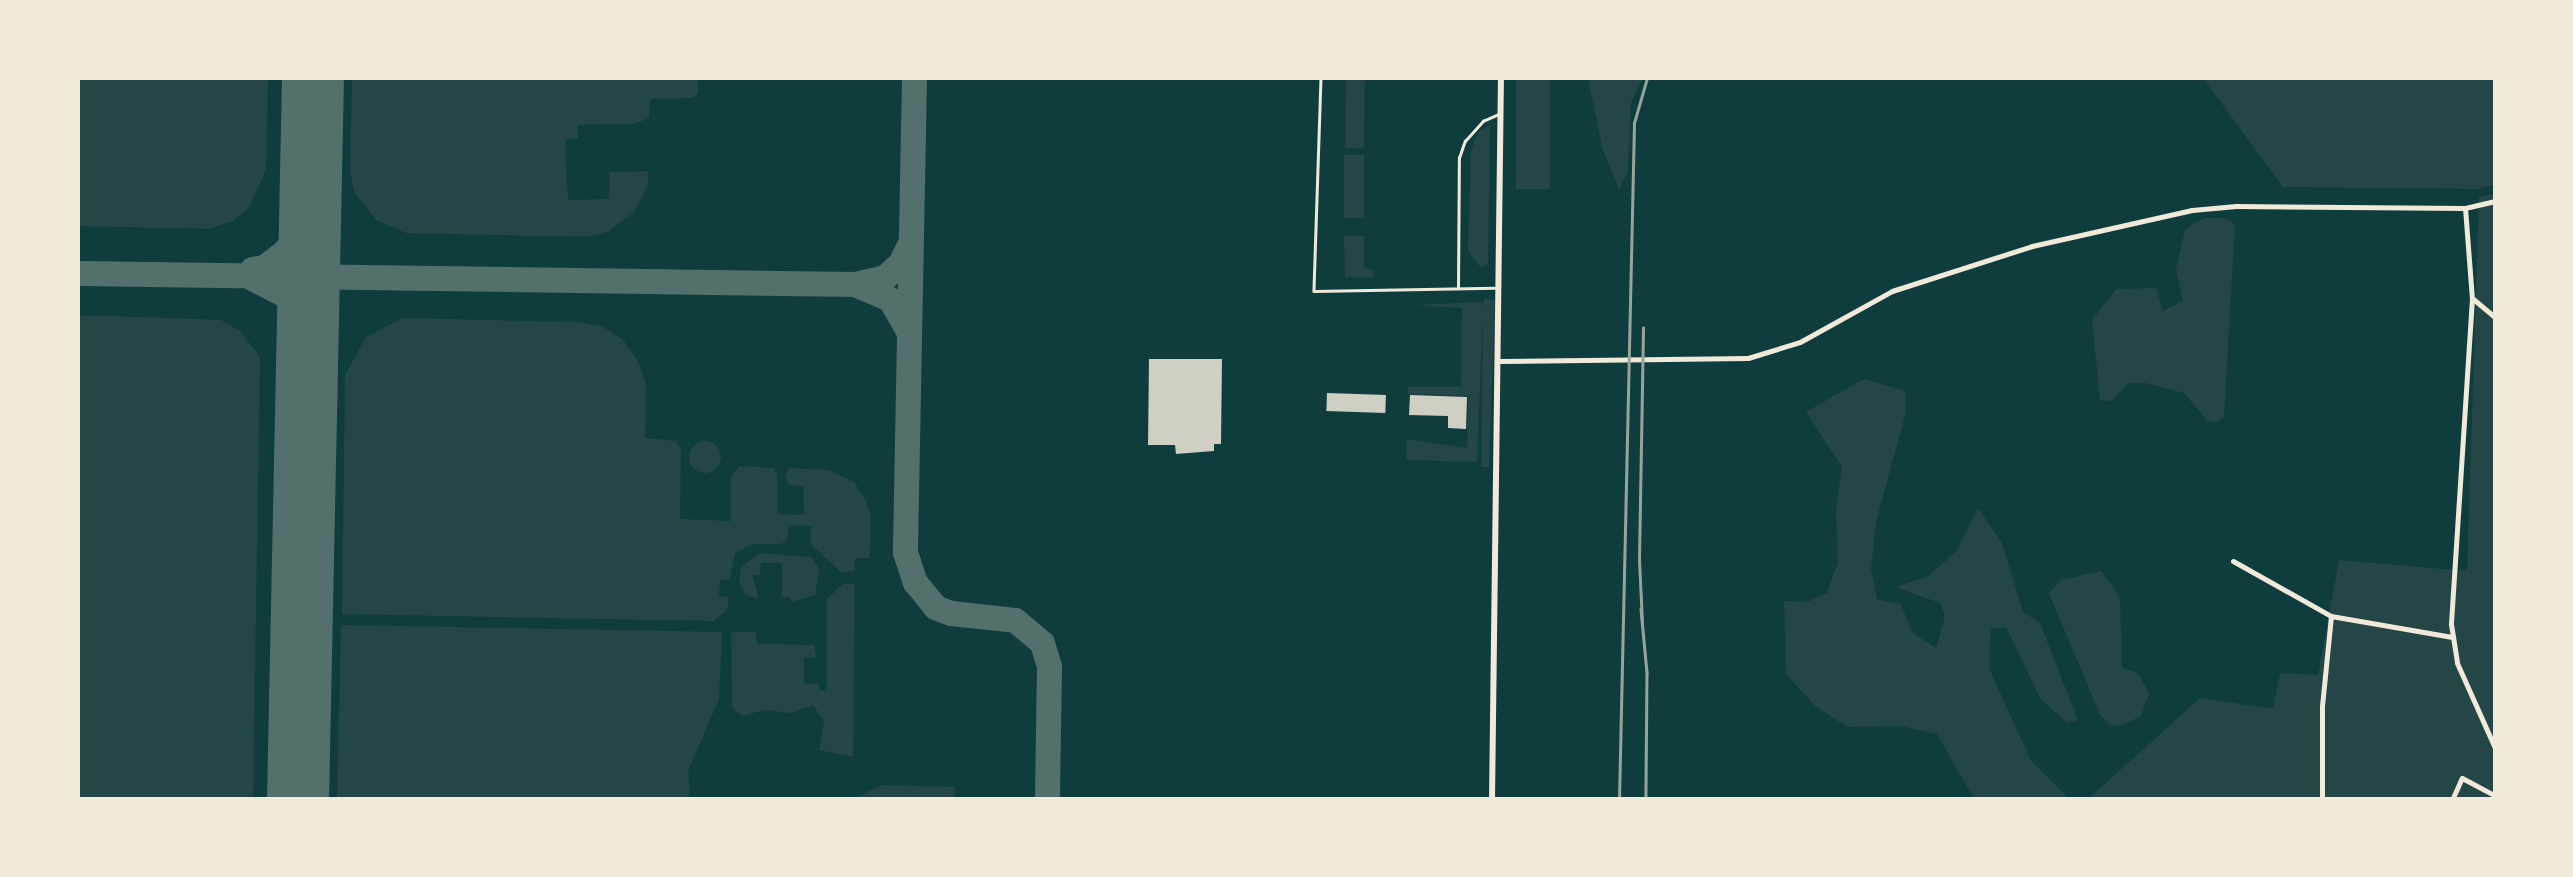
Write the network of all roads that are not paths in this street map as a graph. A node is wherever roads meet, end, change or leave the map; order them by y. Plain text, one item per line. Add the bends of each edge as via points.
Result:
1 (1321, 78) edge
2 (1502, 78) edge
3 (1501, 113) junction
4 (2496, 201) edge
5 (2465, 208) junction
6 (1499, 288) junction
7 (1458, 289) junction
8 (2472, 298) junction
9 (2496, 318) edge
10 (1498, 361) junction
11 (2232, 561) dead end
12 (2331, 616) junction
13 (2452, 637) junction
14 (2496, 750) edge
15 (2496, 796) edge
16 (1492, 800) edge
17 (2322, 800) edge
18 (2452, 800) edge

1 - 7 lane via 1314,291
2 - 3 main road
3 - 6 main road
3 - 7 lane via 1482,121 1459,158
4 - 5 street
5 - 8 street
5 - 10 street via 2192,210 2032,246 1892,291 1800,342 1740,360
6 - 7 lane
6 - 10 main road
8 - 9 street
8 - 13 street
10 - 16 main road
11 - 12 street
12 - 13 street
12 - 17 street
13 - 14 street
15 - 18 street via 2462,778

